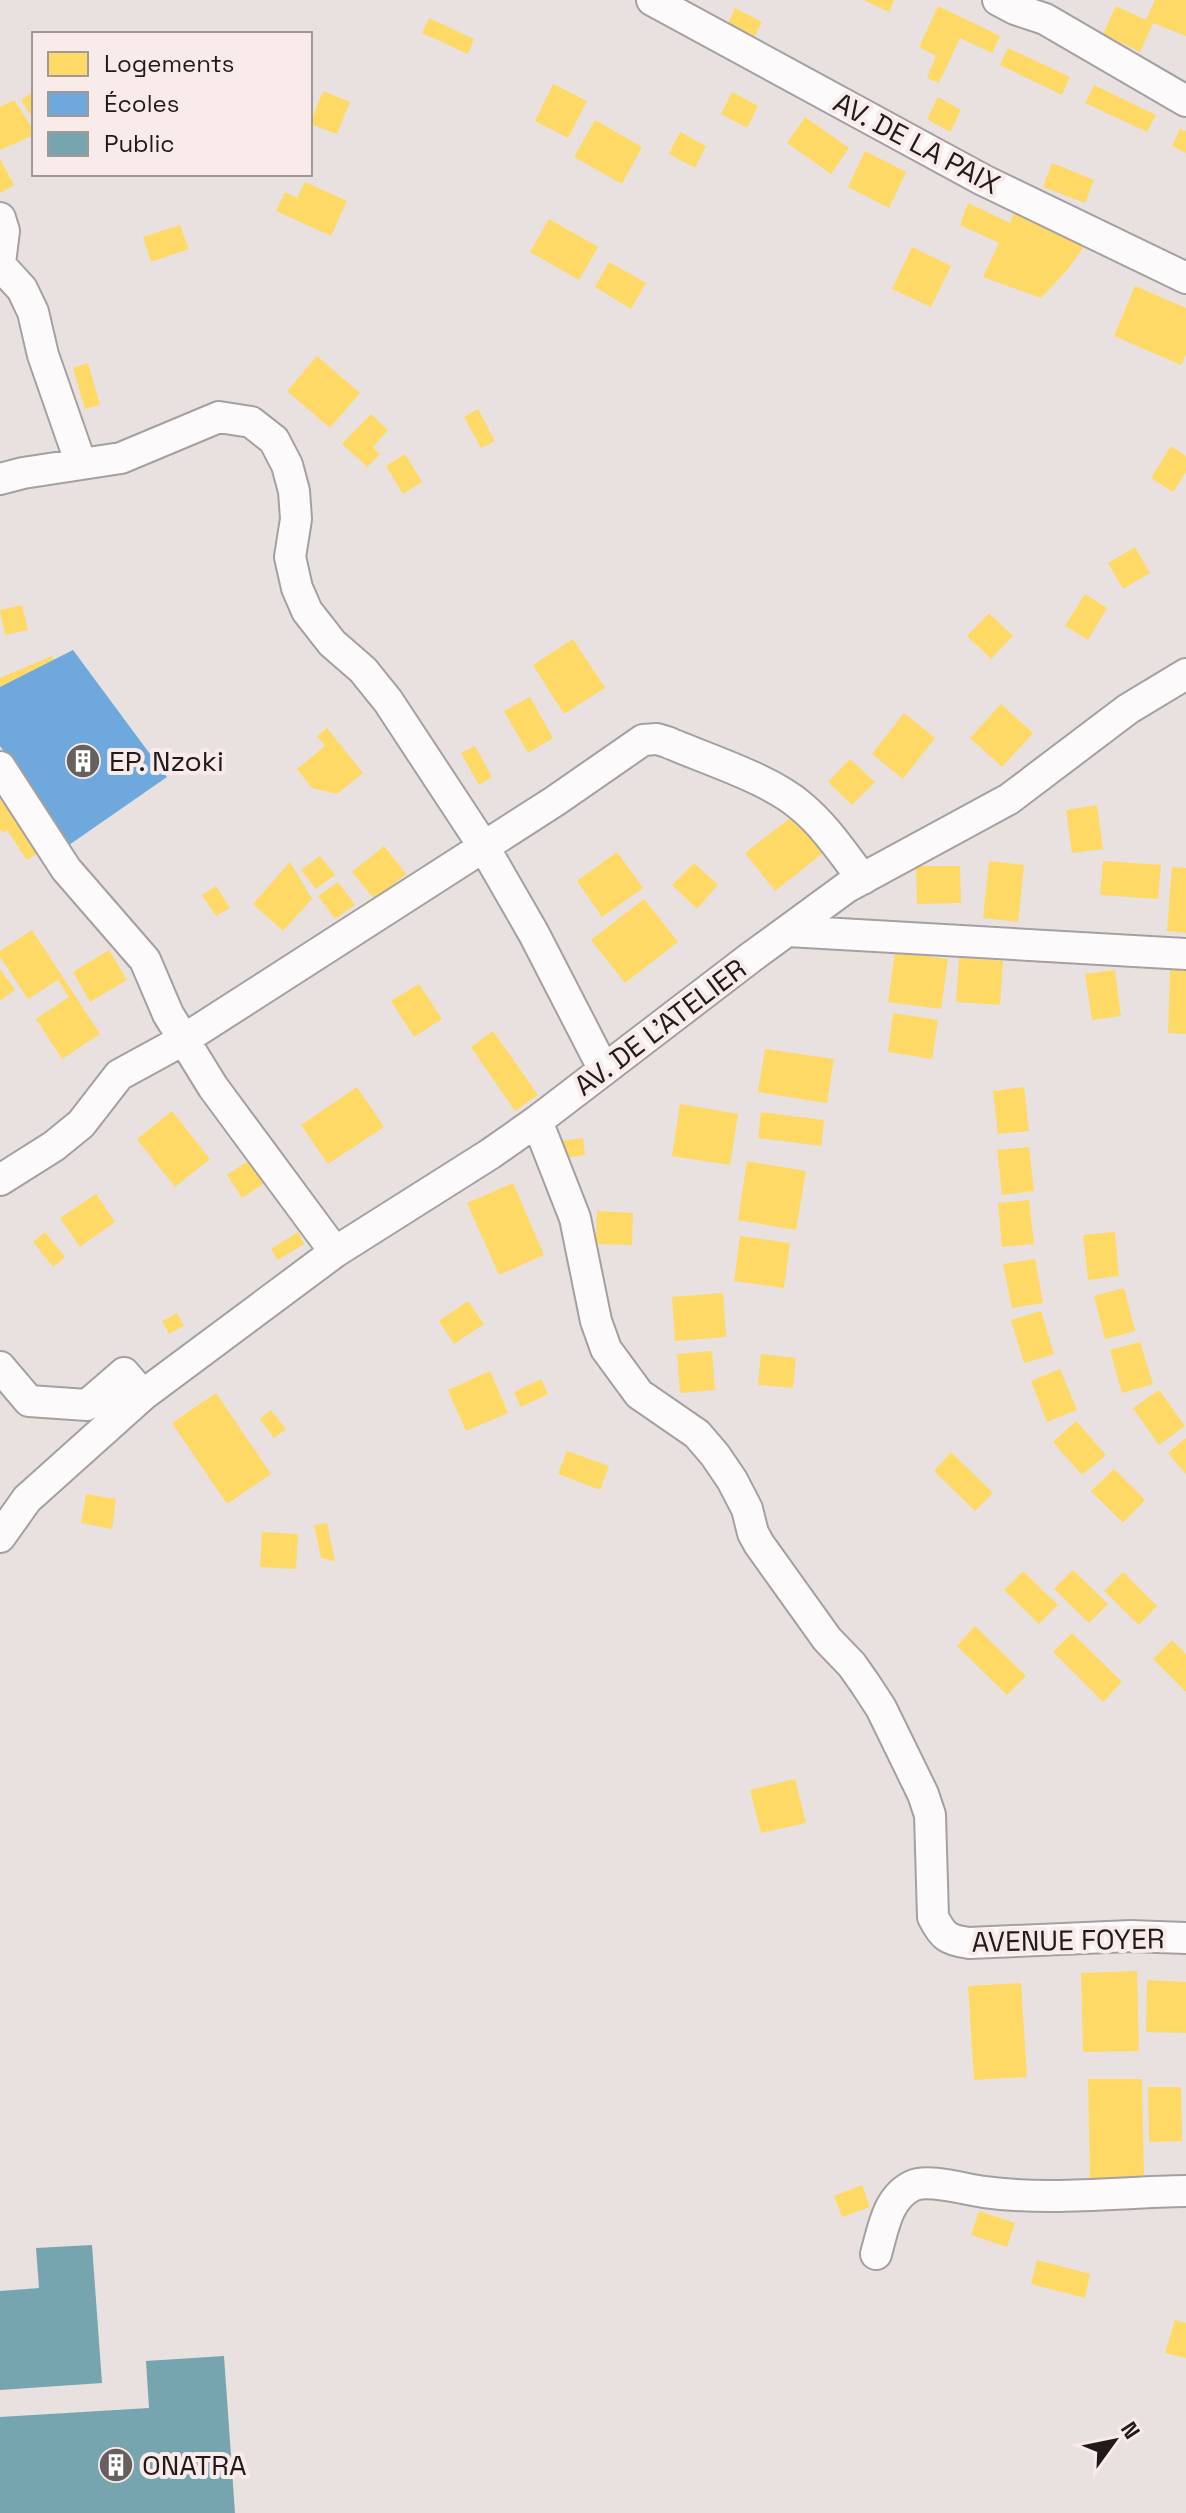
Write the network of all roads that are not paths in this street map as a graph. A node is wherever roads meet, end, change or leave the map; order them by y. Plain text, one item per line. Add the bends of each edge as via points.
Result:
1 (652, 0) edge
2 (1011, 3) edge
3 (1186, 101) edge
4 (0, 218) edge
5 (0, 264) edge
6 (1186, 278) edge
7 (81, 464) junction
8 (0, 479) edge
9 (1186, 674) edge
10 (0, 767) edge
11 (484, 847) junction
12 (863, 879) junction
13 (788, 931) junction
14 (1186, 954) edge
15 (183, 1040) junction
16 (604, 1070) junction
17 (537, 1121) junction
18 (0, 1180) edge
19 (335, 1252) junction
20 (0, 1367) edge
21 (143, 1395) junction
22 (0, 1537) edge
23 (1186, 1938) edge
24 (1186, 2191) edge
25 (876, 2254) dead end

1 - 6 street, AV. DE LA PAIX via 983,180
2 - 3 street
4 - 5 street
5 - 7 street via 33,312
7 - 8 street
7 - 11 street via 121,458 219,417 251,422 274,440 294,491 290,557 307,611 388,701
9 - 12 street, AV. DE L'ATELIER via 1128,709 1009,799
10 - 15 street via 66,869 145,960
11 - 12 street via 643,740 657,739 769,785 800,805
11 - 15 street
11 - 16 street
12 - 13 street, AV. DE L'ATELIER
13 - 14 street
13 - 16 street, AV. DE L'ATELIER
15 - 18 street via 119,1075 81,1124
15 - 19 street
16 - 17 street, AV. DE L'ATELIER
17 - 19 street, AV. DE L'ATELIER
17 - 23 street, AVENUE FOYER via 575,1218 606,1349 639,1394 697,1434 715,1455 747,1509 759,1544 881,1708 930,1815 933,1917 950,1940
19 - 21 street, AV. DE L'ATELIER
20 - 21 street via 29,1401 87,1405 124,1373
21 - 22 street, AV. DE L'ATELIER via 27,1499
24 - 25 street via 1061,2198 914,2185 895,2199

